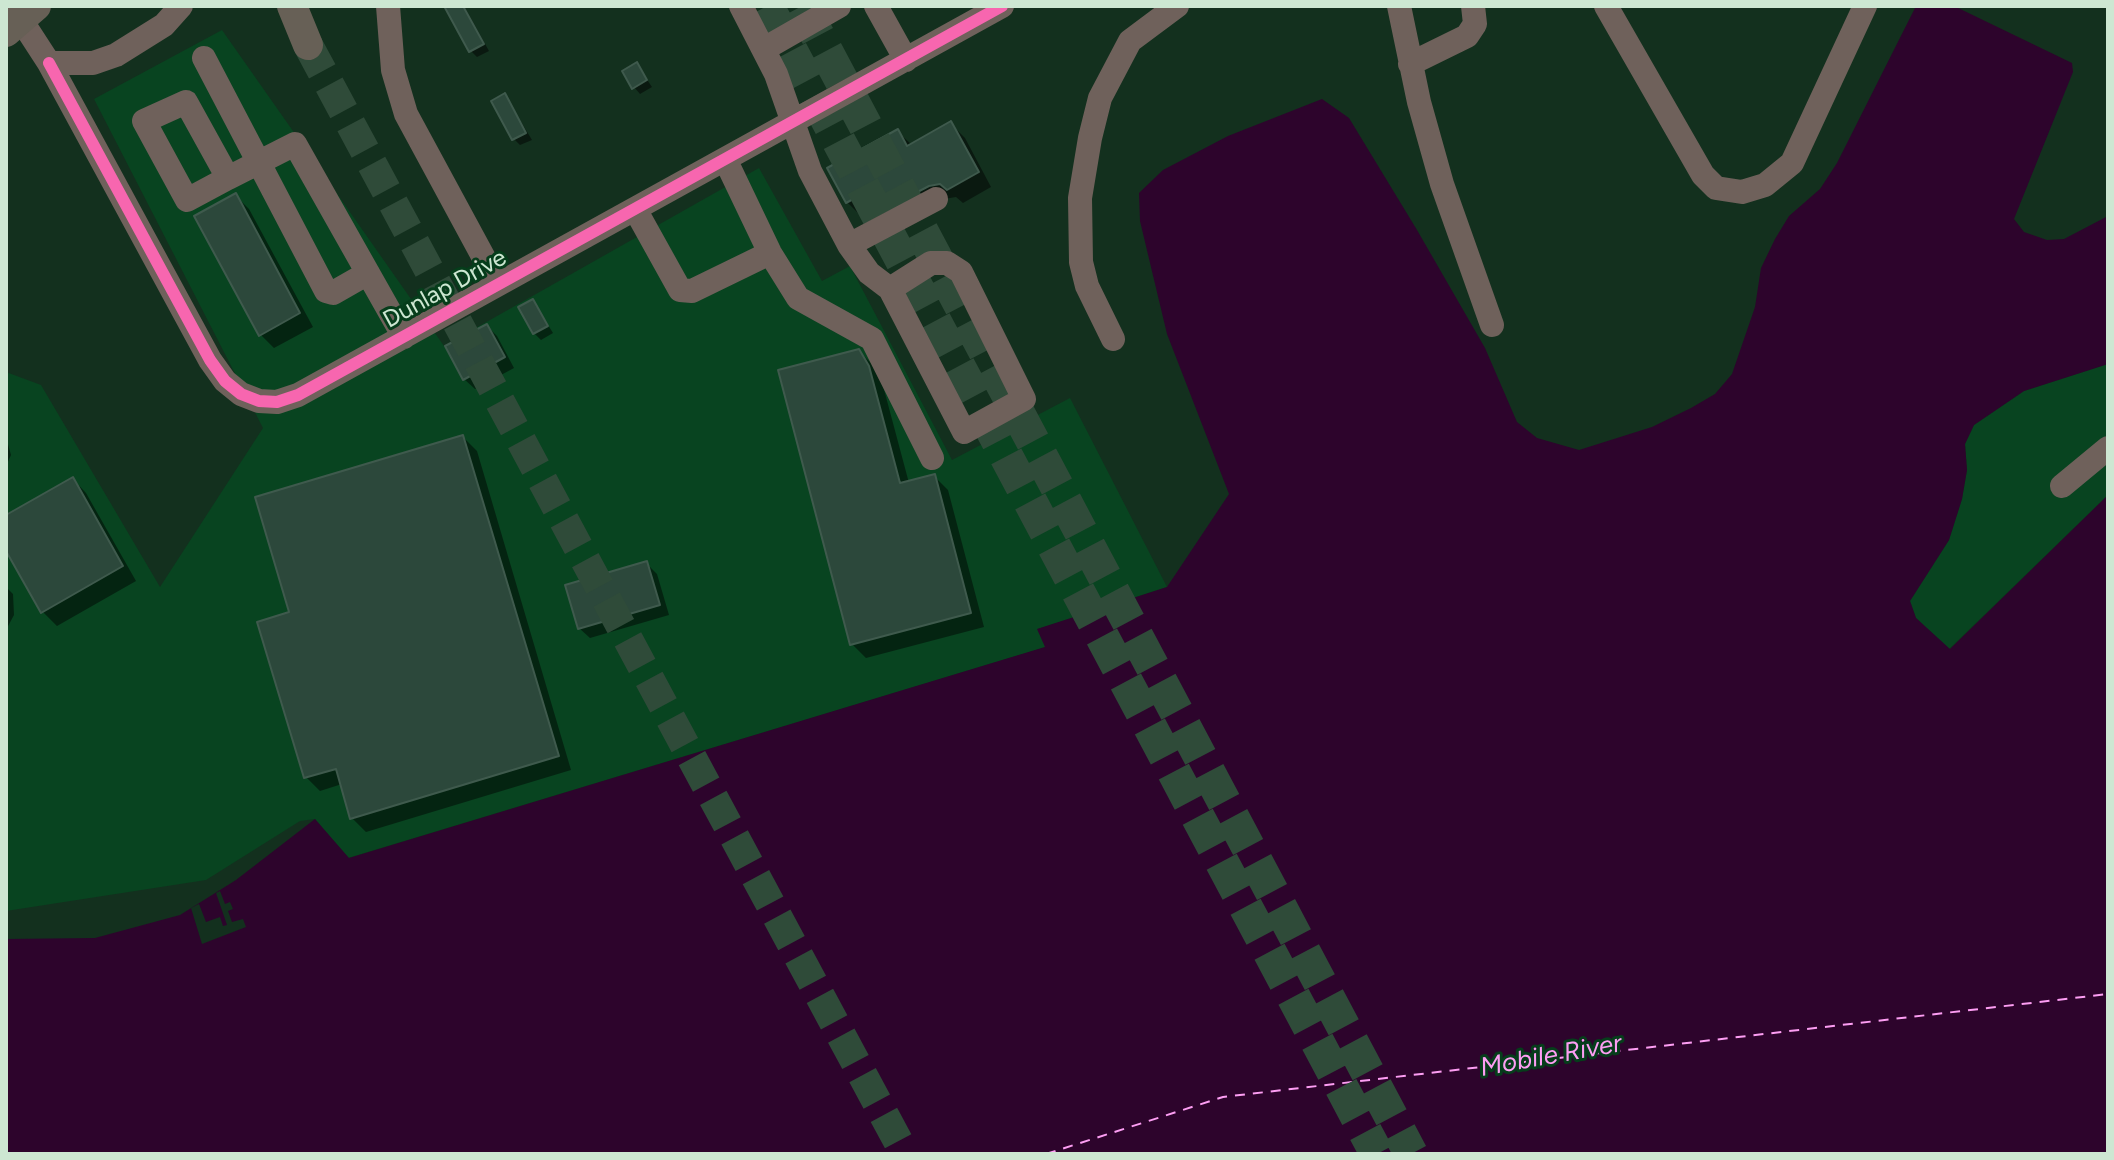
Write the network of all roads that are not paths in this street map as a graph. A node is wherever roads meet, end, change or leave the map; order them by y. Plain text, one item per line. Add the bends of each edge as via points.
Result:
1 (181, 6) edge
2 (279, 6) edge
3 (388, 6) edge
4 (723, 6) edge
5 (741, 6) edge
6 (839, 6) edge
7 (876, 6) edge
8 (1177, 6) edge
9 (1399, 6) edge
10 (1473, 6) edge
11 (1865, 6) edge
12 (996, 7) edge
13 (1610, 8) edge
14 (19, 16) edge
15 (301, 28) tunnel mouth
16 (764, 49) junction
17 (204, 58) dead end
18 (906, 60) junction
19 (49, 63) junction
20 (1410, 64) junction
21 (794, 121) junction
22 (725, 159) junction
23 (258, 163) junction
24 (228, 178) dead end
25 (936, 199) dead end
26 (635, 209) junction
27 (849, 245) junction
28 (770, 253) junction
29 (368, 273) junction
30 (498, 284) junction
31 (890, 289) junction
32 (1492, 325) dead end
33 (404, 337) junction
34 (1113, 339) dead end
35 (2108, 448) edge
36 (932, 458) dead end
37 (2062, 486) dead end

1 - 19 street via 164,25 116,55 93,63
2 - 15 main road
3 - 30 street via 393,70 406,114
4 - 16 street
5 - 16 street
6 - 16 street
7 - 18 street
8 - 34 street via 1130,41 1100,98 1090,138 1080,198 1081,262
9 - 20 street
10 - 20 street via 1475,24 1467,36
11 - 13 street via 1792,163 1765,185 1742,192 1716,188 1703,175
12 - 18 street, Dunlap Drive
14 - 19 street, Dunlap Drive
16 - 21 street
17 - 23 street
18 - 21 street, Dunlap Drive
19 - 33 street, Dunlap Drive via 210,360 241,394 277,402 298,395
20 - 32 street via 1442,184
21 - 22 street, Dunlap Drive
21 - 27 street via 810,171
22 - 26 street, Dunlap Drive
22 - 28 street
23 - 24 street
23 - 29 street via 295,144
23 - 29 street via 326,291 333,293
25 - 27 street
26 - 28 street via 680,290 692,291
26 - 30 street, Dunlap Drive
27 - 31 street via 869,273
28 - 36 street via 798,298 872,339
29 - 33 street
30 - 33 street, Dunlap Drive
31 - 31 street via 964,432 1024,399 961,272 947,263 931,263
35 - 37 street

